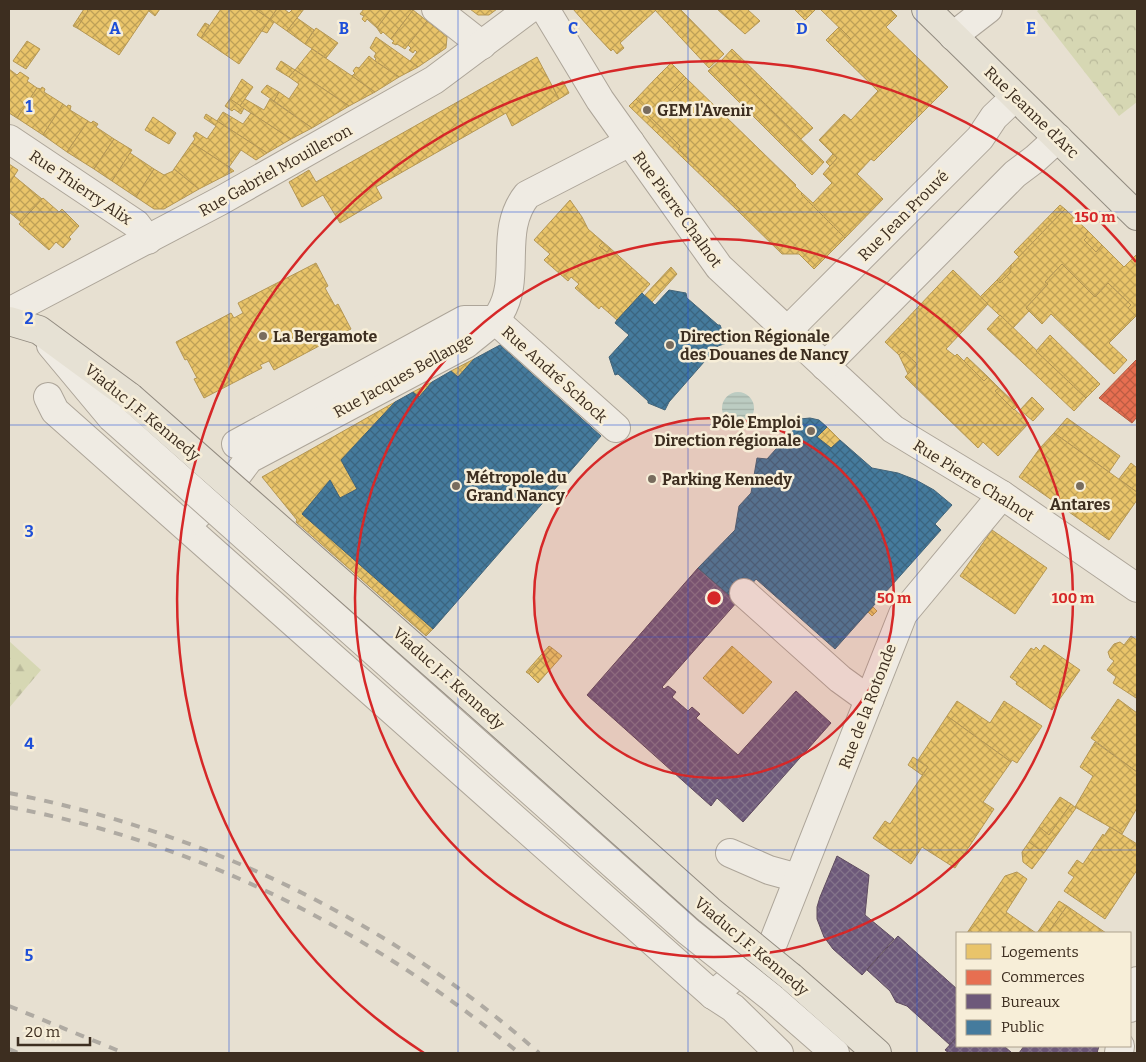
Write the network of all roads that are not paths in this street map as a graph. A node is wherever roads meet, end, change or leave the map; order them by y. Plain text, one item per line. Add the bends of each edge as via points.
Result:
1 (436, 9) edge
2 (529, 9) edge
3 (545, 9) edge
4 (926, 9) edge
5 (988, 9) edge
6 (953, 36) junction
7 (482, 45) junction
8 (1015, 96) junction
9 (1058, 138) junction
10 (9, 140) edge
11 (630, 142) junction
12 (1135, 208) edge
13 (148, 240) junction
14 (12, 309) edge
15 (495, 320) junction
16 (39, 330) junction
17 (787, 331) junction
18 (826, 366) junction
19 (49, 406) dead end
20 (616, 428) dead end
21 (1002, 495) junction
22 (186, 526) junction
23 (1137, 588) edge
24 (744, 593) dead end
25 (869, 700) junction
26 (730, 853) dead end
27 (798, 878) junction
28 (1137, 981) edge
29 (714, 995) junction
30 (1131, 1004) edge
31 (779, 1053) edge
32 (835, 1053) edge
33 (877, 1053) edge

1 - 7 street
2 - 7 street, Rue Gabriel Mouilleron
3 - 11 street, Rue Pierre Chalnot via 600,100
4 - 6 main road, Rue Jeanne d'Arc
5 - 6 street
6 - 8 main road, Rue Jeanne d'Arc
7 - 13 street, Rue Gabriel Mouilleron via 434,80
8 - 9 main road, Rue Jeanne d'Arc
8 - 17 street, Rue Jean Prouvé via 994,117 980,138
9 - 12 main road, Rue Jeanne d'Arc
9 - 18 street via 1015,174
10 - 13 street, Rue Thierry Alix via 136,224
11 - 15 street, Rue Jacques Bellange via 527,195 519,204 513,219 509,285
11 - 17 street, Rue Pierre Chalnot via 719,267
13 - 14 street, Rue Gabriel Mouilleron
14 - 16 main road, Viaduc J.F. Kennedy
15 - 20 street, Rue André Schock
15 - 22 street, Rue Jacques Bellange via 466,344 243,451 234,479
16 - 32 street, bridge via 111,417 689,932
16 - 33 main road, Viaduc J.F. Kennedy, bridge via 130,397 709,910
17 - 18 street, Rue Pierre Chalnot
18 - 21 street, Rue Pierre Chalnot via 893,429
19 - 22 street
21 - 23 street, Rue Pierre Chalnot
21 - 25 street, Rue de la Rotonde via 903,614
22 - 29 street
24 - 25 street via 840,679
25 - 27 street, Rue de la Rotonde
26 - 27 street
27 - 29 street, Rue de la Rotonde via 773,943
28 - 30 street
29 - 31 street via 733,1008

